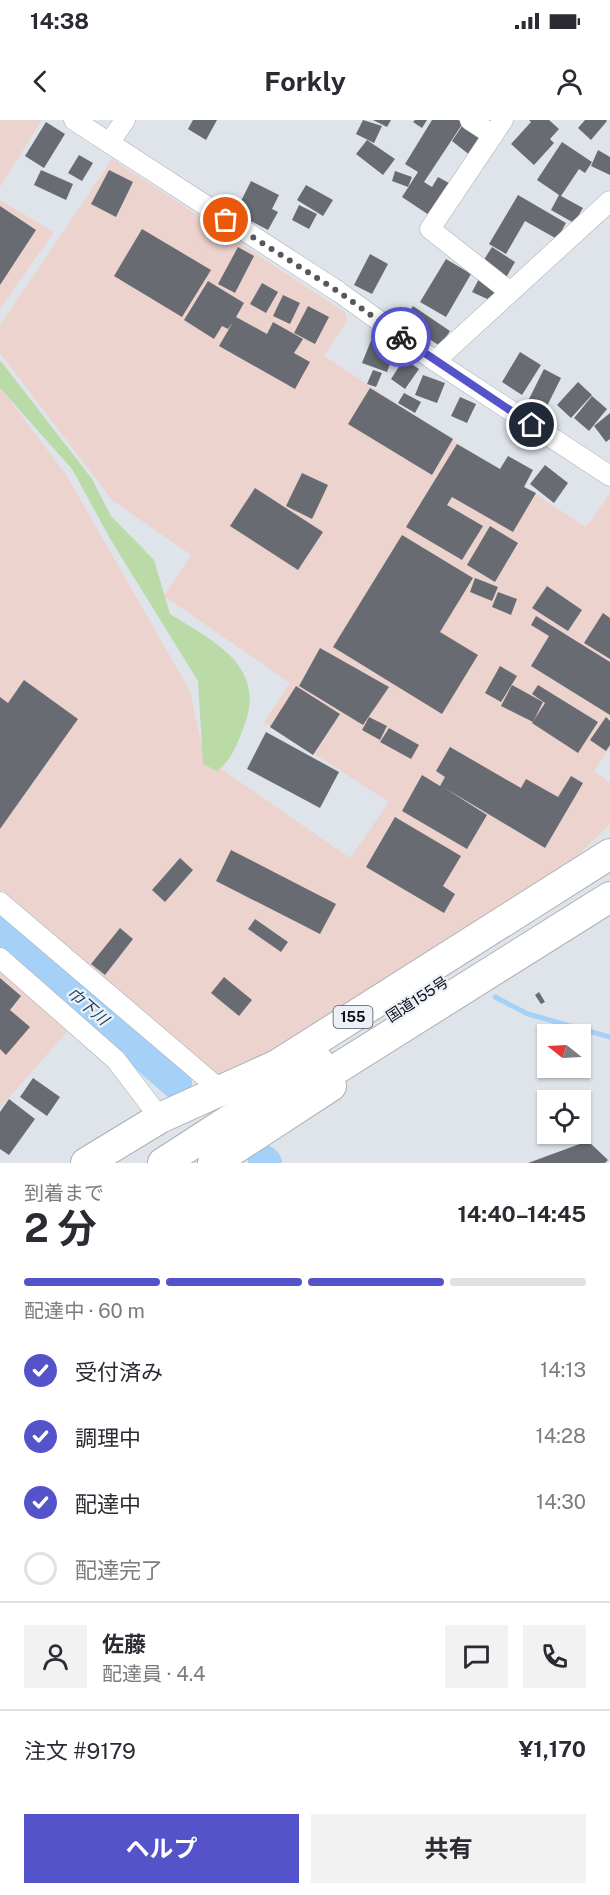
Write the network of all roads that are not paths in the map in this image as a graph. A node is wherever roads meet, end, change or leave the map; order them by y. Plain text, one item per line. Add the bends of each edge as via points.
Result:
1 (74, 120) edge
2 (125, 120) edge
3 (470, 120) edge
4 (498, 128) edge
5 (110, 143) junction
6 (610, 201) edge
7 (510, 292) junction
8 (435, 361) junction
9 (610, 476) edge
10 (610, 855) edge
11 (610, 874) edge
12 (0, 902) edge
13 (598, 904) edge
14 (0, 958) edge
15 (223, 1092) junction
16 (160, 1118) junction
17 (86, 1163) edge
18 (163, 1163) edge
19 (208, 1163) edge

1 - 5 street
2 - 5 street
3 - 4 street
4 - 7 street via 430,229
5 - 8 street via 339,292
6 - 7 street
7 - 8 street
8 - 9 street
10 - 15 highway, 155 via 277,1065
11 - 13 highway, 国道155号 / 155
12 - 15 street
13 - 18 highway, 国道155号 / 155
13 - 19 highway, 155 via 579,937
14 - 16 street via 116,1060
15 - 16 highway, 155
16 - 17 highway, 155

